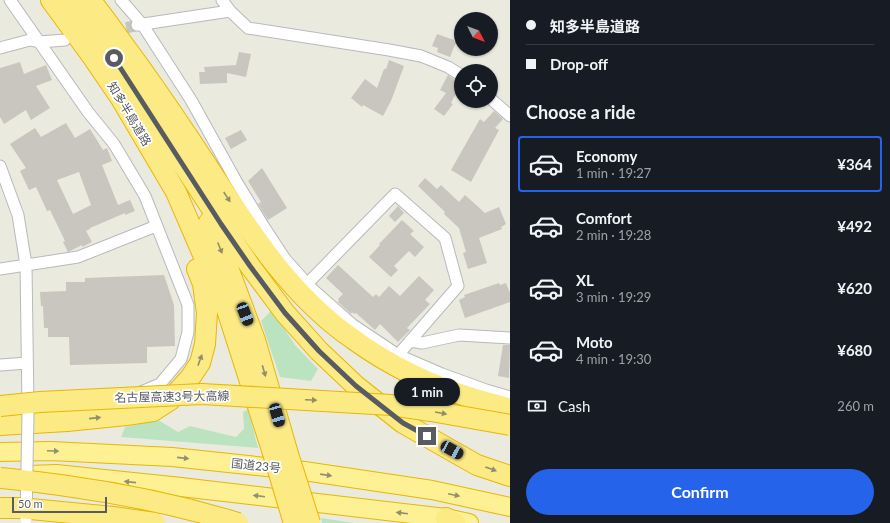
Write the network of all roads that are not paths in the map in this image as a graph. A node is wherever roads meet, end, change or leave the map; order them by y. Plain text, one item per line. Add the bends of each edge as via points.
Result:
1 (10, 0) edge
2 (50, 0) edge
3 (72, 0) edge
4 (90, 0) edge
5 (104, 0) edge
6 (121, 0) edge
7 (222, 0) edge
8 (230, 11) junction
9 (138, 25) junction
10 (65, 40) dead end
11 (40, 42) junction
12 (0, 48) edge
13 (142, 69) junction
14 (454, 71) edge
15 (498, 105) edge
16 (510, 116) edge
17 (174, 150) junction
18 (0, 166) edge
19 (176, 192) junction
20 (156, 226) junction
21 (26, 265) junction
22 (0, 269) edge
23 (307, 284) junction
24 (510, 338) edge
25 (410, 341) junction
26 (398, 355) junction
27 (27, 363) junction
28 (0, 365) edge
29 (202, 394) junction
30 (0, 395) edge
31 (510, 397) edge
32 (0, 406) edge
33 (510, 409) edge
34 (28, 411) junction
35 (0, 412) edge
36 (0, 425) edge
37 (510, 425) edge
38 (0, 452) edge
39 (280, 452) junction
40 (510, 476) edge
41 (0, 478) edge
42 (510, 507) edge
43 (0, 508) edge
44 (26, 521) edge
45 (450, 521) edge
46 (301, 522) edge
47 (155, 523) edge
48 (238, 523) edge
49 (469, 523) edge

1 - 11 street
2 - 19 highway, 知多半島道路 via 120,97
3 - 17 highway, 知多半島道路 via 114,58
4 - 13 highway
5 - 13 highway via 133,45
6 - 9 street
7 - 8 street
8 - 9 street
8 - 14 street via 248,28 421,56
9 - 23 street via 191,100 264,227
10 - 11 street
11 - 12 street via 30,40
11 - 20 street via 88,112 114,144 145,196
13 -> 33 highway via 264,250 321,314 380,357 425,380 471,398
15 - 16 street
17 -> 39 highway via 221,249 255,340
17 -> 40 highway via 250,266 285,313 319,351 356,386 403,423 477,464
18 - 21 street via 18,215
36 -> 19 highway via 67,421 153,411 170,400 190,378 200,363 205,344 207,313 203,284 183,239
19 - 39 highway via 227,310
20 - 21 street via 78,257
20 - 34 street via 188,305 188,332 181,358 160,384 132,396
21 - 22 street
21 - 27 street
23 - 25 street via 395,194 445,238 458,286
23 - 26 street via 353,325
24 - 25 street via 459,335 422,343
25 - 26 street
26 - 31 street via 442,374
27 - 28 street
27 - 34 street
29 - 30 highway, bridge via 166,388
29 - 32 highway, 名古屋高速3号大高線, bridge
29 -> 37 highway, 名古屋高速3号大高線, bridge via 392,406
34 - 35 street
34 - 44 street, bridge
38 -> 42 highway, 国道23号 via 51,451 172,457 304,471 432,490
39 - 46 highway, bridge
45 -> 41 highway via 56,474
41 - 48 highway, bridge via 96,490 149,500
43 - 47 highway, bridge
45 - 49 highway

